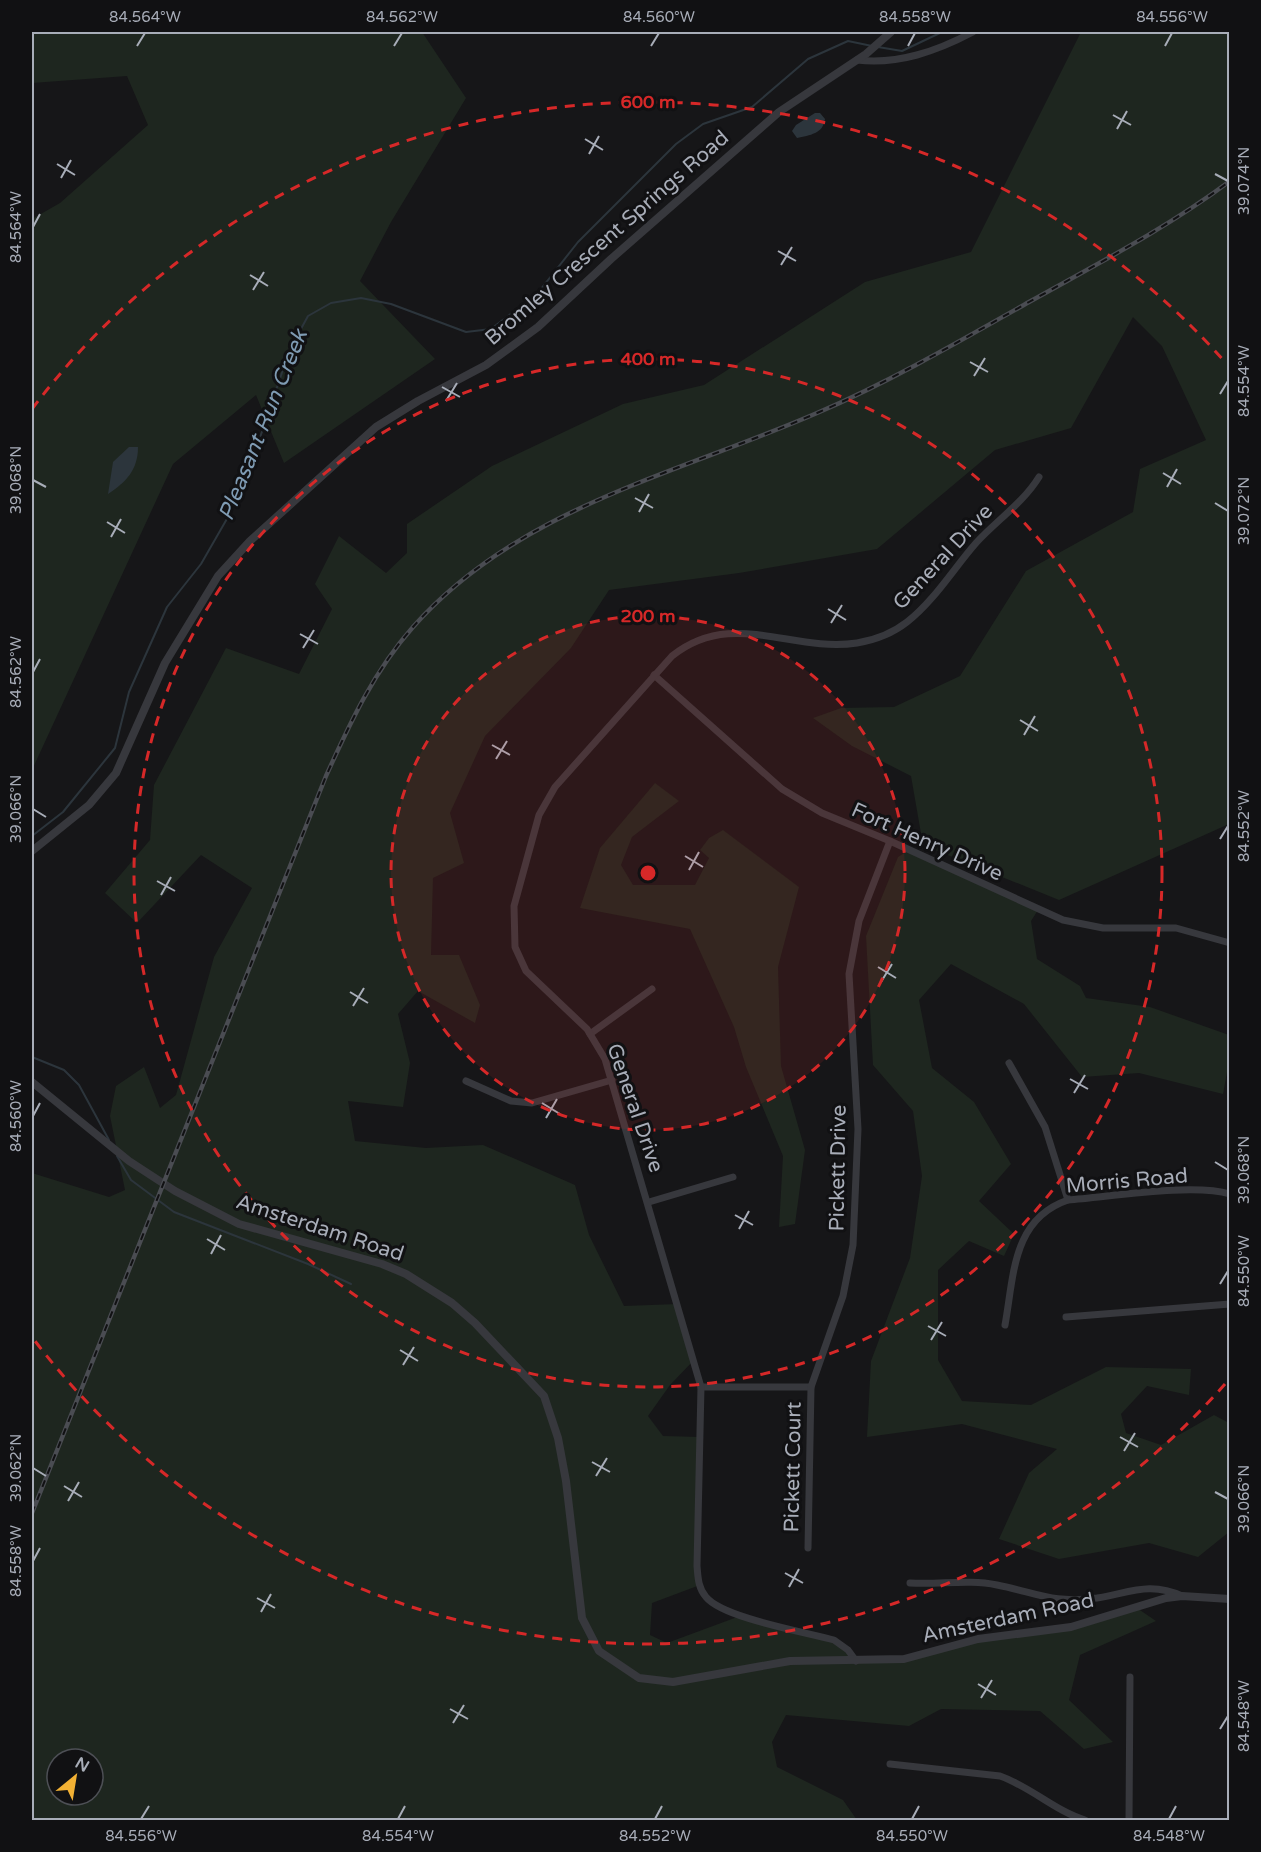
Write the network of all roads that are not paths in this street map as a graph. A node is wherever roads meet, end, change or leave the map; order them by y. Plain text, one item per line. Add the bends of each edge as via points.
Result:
1 (891, 32) edge
2 (973, 32) edge
3 (857, 60) junction
4 (1039, 477) dead end
5 (654, 675) junction
6 (890, 841) junction
7 (32, 851) edge
8 (1230, 943) edge
9 (652, 989) dead end
10 (590, 1034) junction
11 (1009, 1063) dead end
12 (612, 1080) junction
13 (466, 1081) dead end
14 (32, 1082) edge
15 (733, 1177) dead end
16 (1230, 1194) edge
17 (1068, 1200) junction
18 (649, 1202) junction
19 (1230, 1304) edge
20 (1066, 1317) dead end
21 (1005, 1325) dead end
22 (701, 1387) junction
23 (811, 1387) junction
24 (808, 1548) dead end
25 (910, 1583) dead end
26 (1182, 1596) junction
27 (1230, 1599) edge
28 (856, 1661) junction
29 (1130, 1677) dead end
30 (890, 1764) dead end
31 (1085, 1821) edge
32 (1129, 1821) edge

1 - 3 street, Bromley Crescent Springs Road
2 - 3 street via 905,59
3 - 7 street, Bromley Crescent Springs Road via 779,112 538,327 493,361 376,427 250,541 218,576 165,663 116,773 89,805
4 - 5 street, General Drive via 916,614 880,638 829,644 740,632 715,634 683,648
5 - 6 street, Fort Henry Drive via 782,789 822,813
5 - 10 street, General Drive via 555,787 539,815 514,906 515,947 526,971
6 - 8 street, Fort Henry Drive via 1063,920 1103,928 1176,928
6 - 23 street, Pickett Drive via 859,921 849,974 858,1129 853,1245 843,1296
9 - 10 street
10 - 12 street, General Drive
11 - 17 street via 1045,1127
12 - 13 street via 532,1103 511,1101
12 - 18 street, General Drive
14 - 28 street, Amsterdam Road via 129,1161 184,1197 265,1233 390,1267 428,1286 475,1323 539,1389 550,1411 566,1481 582,1618 599,1651 627,1672 649,1681 673,1682 790,1660
15 - 18 street
16 - 17 street, Morris Road via 1216,1190 1185,1191
17 - 21 street, Morris Road via 1040,1215 1023,1238
18 - 22 street, General Drive
19 - 20 street
22 - 23 street
22 - 28 street, General Drive via 698,1579 703,1593 723,1610 834,1640
23 - 24 street, Pickett Court
25 - 26 street via 996,1584 1059,1600 1099,1598 1154,1587
26 - 27 street, Amsterdam Road
26 - 28 street, Amsterdam Road via 1134,1606 1063,1629 978,1639 904,1659
29 - 32 street
30 - 31 street via 1000,1776

